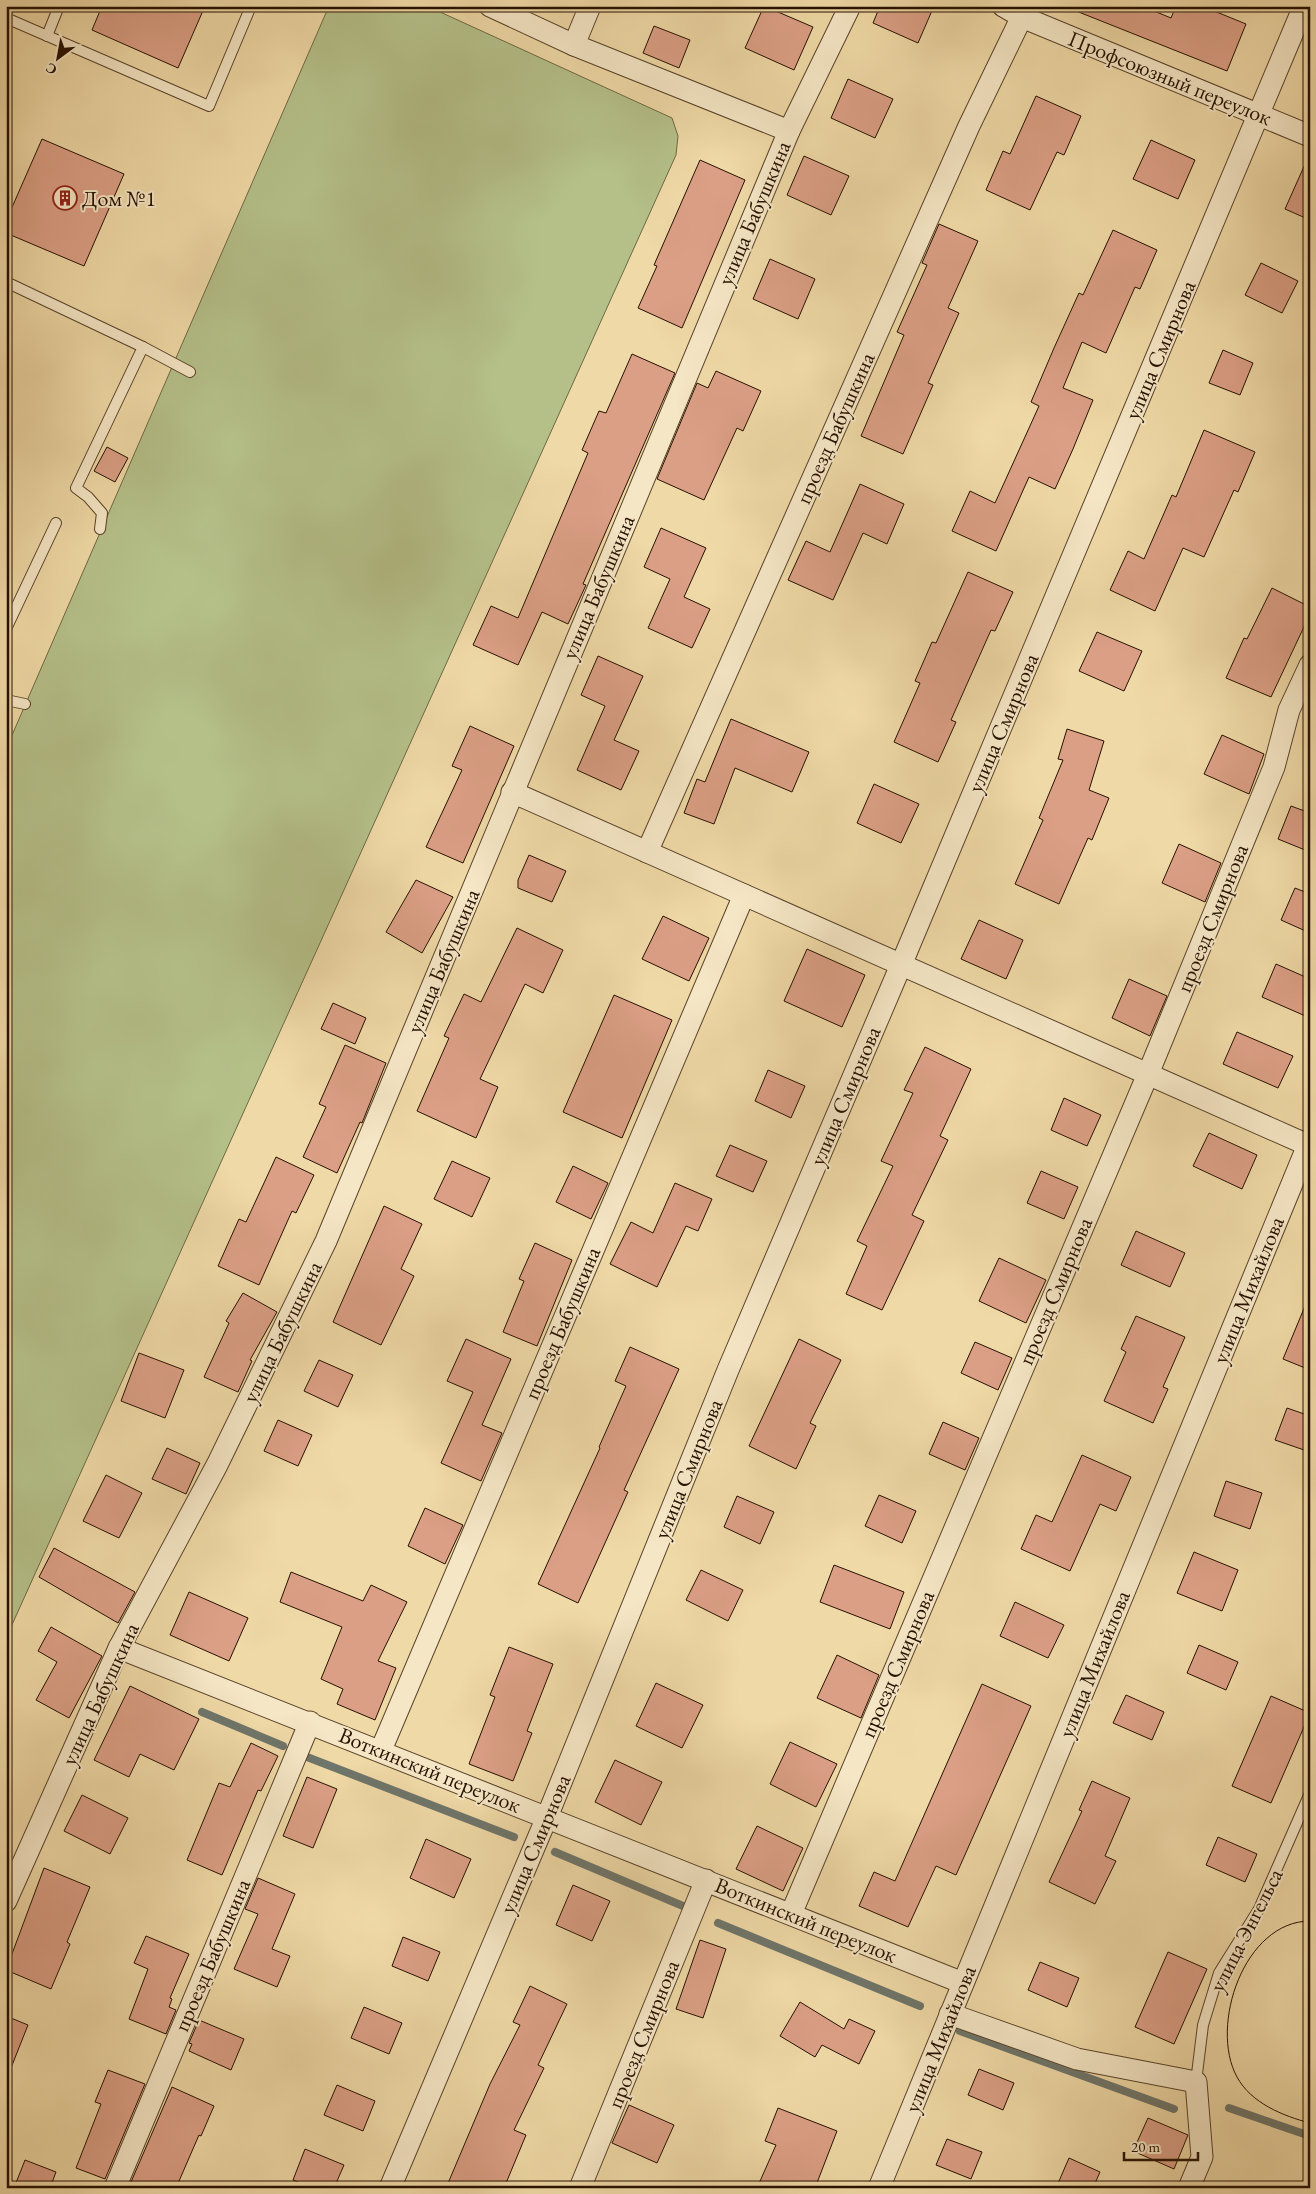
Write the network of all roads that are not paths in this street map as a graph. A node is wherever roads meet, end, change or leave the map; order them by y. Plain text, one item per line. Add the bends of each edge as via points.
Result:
1 (9, 6) edge
2 (59, 6) edge
3 (252, 6) edge
4 (490, 6) edge
5 (590, 6) edge
6 (850, 6) edge
7 (1004, 6) edge
8 (1304, 6) edge
9 (1024, 12) edge
10 (6, 13) edge
11 (6, 18) edge
12 (47, 36) junction
13 (574, 44) junction
14 (1260, 114) junction
15 (789, 131) junction
16 (1310, 136) edge
17 (6, 282) edge
18 (143, 348) junction
19 (190, 372) dead end
20 (56, 524) dead end
21 (100, 529) dead end
22 (6, 629) edge
23 (1310, 665) edge
24 (6, 700) edge
25 (25, 704) dead end
26 (512, 792) junction
27 (647, 852) junction
28 (744, 895) junction
29 (901, 965) junction
30 (1148, 1074) junction
31 (1309, 1144) edge
32 (119, 1648) junction
33 (310, 1722) junction
34 (381, 1750) junction
35 (1310, 1793) edge
36 (547, 1817) junction
37 (706, 1880) junction
38 (6, 1902) edge
39 (791, 1914) junction
40 (963, 1983) junction
41 (950, 2014) junction
42 (1196, 2082) junction
43 (115, 2188) edge
44 (390, 2188) edge
45 (580, 2188) edge
46 (879, 2188) edge
47 (1189, 2188) edge

1 - 10 lane
2 - 12 lane
3 - 12 lane via 210,106
4 - 13 street
5 - 13 street
6 - 15 street, улица Бабушкина
7 - 9 street, Профсоюзный переулок
8 - 14 street, улица Смирнова
9 - 14 street, Профсоюзный переулок
9 - 27 street, проезд Бабушкина via 969,126
11 - 12 lane
13 - 15 street
14 - 16 street, Профсоюзный переулок
14 - 29 street, улица Смирнова
15 - 26 street, улица Бабушкина
17 - 18 lane
18 - 19 lane
18 - 21 lane via 76,488 102,514
20 - 22 lane
23 - 30 street, проезд Смирнова via 1289,710 1274,767
24 - 25 lane
26 - 27 street
26 - 32 street, улица Бабушкина via 326,1241 217,1465
27 - 28 street
28 - 29 street
28 - 34 street, проезд Бабушкина
29 - 30 street
29 - 36 street, улица Смирнова via 728,1370
30 - 31 street
30 - 39 street, проезд Смирнова
31 - 40 street, улица Михайлова
32 - 33 street, Воткинский переулок
32 - 38 street, улица Бабушкина
33 - 34 street, Воткинский переулок
33 - 43 street, проезд Бабушкина
34 - 36 street, Воткинский переулок
35 - 42 lane, улица Энгельса via 1259,1910 1219,1973 1203,2025
36 - 37 street, Воткинский переулок
36 - 44 street, улица Смирнова
37 - 39 street, Воткинский переулок
37 - 45 street, проезд Смирнова
39 - 40 street, Воткинский переулок
40 - 41 street, улица Михайлова
41 - 42 street via 1077,2059
41 - 46 street, улица Михайлова
42 - 47 street, улица Энгельса via 1202,2157

